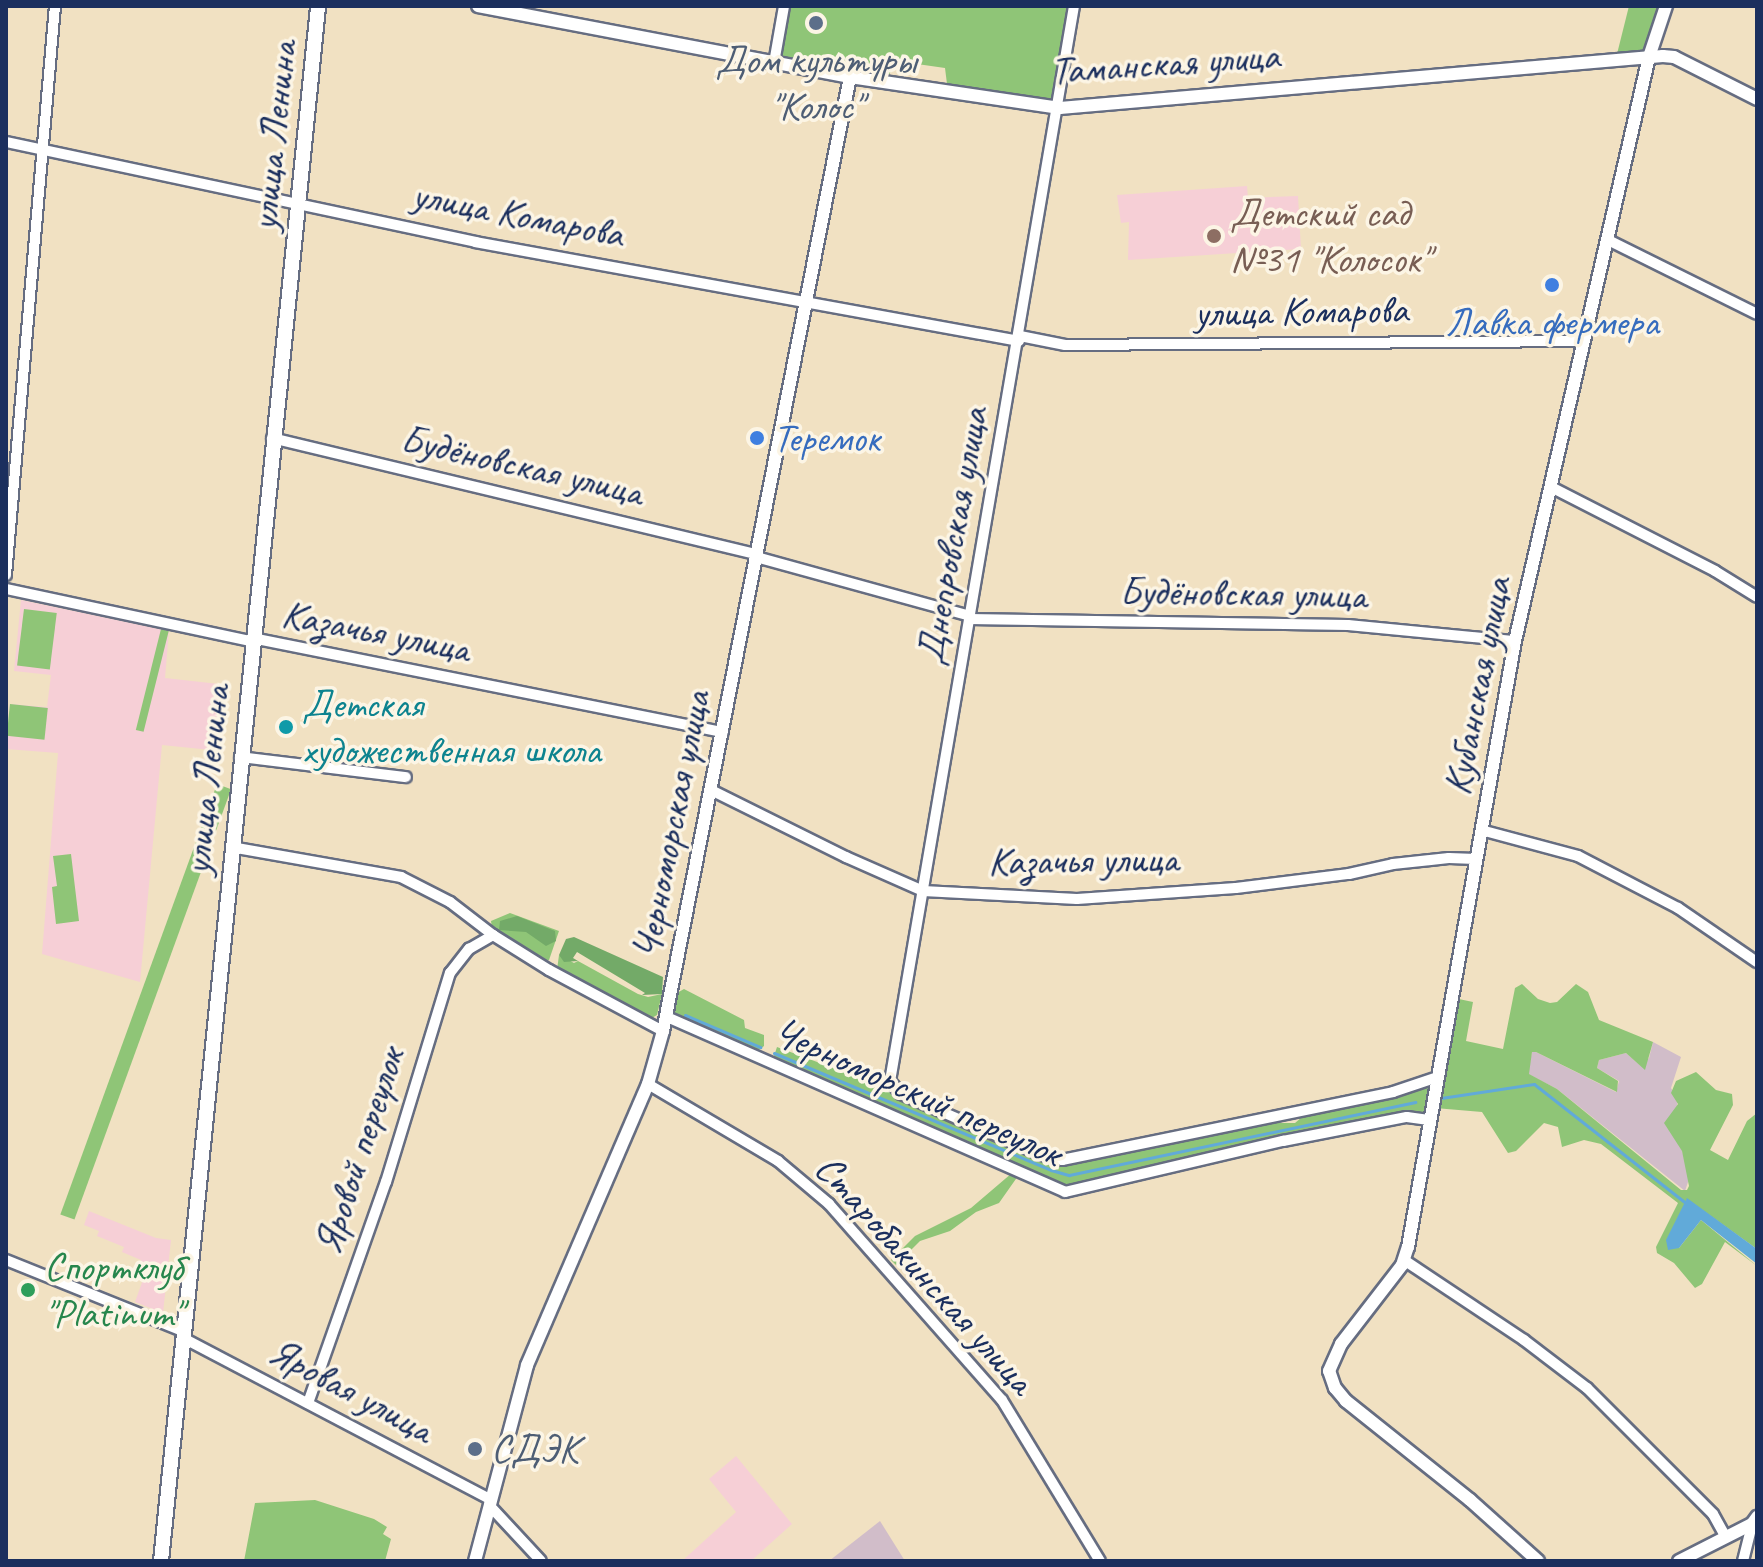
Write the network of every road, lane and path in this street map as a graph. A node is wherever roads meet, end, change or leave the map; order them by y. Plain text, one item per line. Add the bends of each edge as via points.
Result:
1 (55, 6) edge
2 (318, 6) edge
3 (478, 6) edge
4 (784, 6) edge
5 (1074, 6) edge
6 (1666, 6) edge
7 (1649, 57) junction
8 (774, 63) junction
9 (850, 77) junction
10 (1757, 99) edge
11 (1060, 108) junction
12 (6, 142) edge
13 (41, 149) junction
14 (299, 202) junction
15 (1608, 240) junction
16 (807, 304) junction
17 (1757, 314) edge
18 (1020, 338) junction
19 (1584, 341) junction
20 (272, 438) junction
21 (1551, 487) junction
22 (756, 556) junction
23 (6, 575) edge
24 (6, 589) edge
25 (1757, 597) edge
26 (970, 618) junction
27 (252, 640) junction
28 (1515, 641) junction
29 (723, 732) junction
30 (240, 757) junction
31 (406, 777) dead end
32 (711, 790) junction
33 (1481, 830) junction
34 (231, 847) junction
35 (1476, 859) junction
36 (923, 891) junction
37 (493, 935) junction
38 (1757, 962) edge
39 (667, 1017) junction
40 (663, 1031) junction
41 (1435, 1078) junction
42 (648, 1084) junction
43 (1429, 1120) junction
44 (6, 1260) edge
45 (1404, 1260) junction
46 (183, 1334) junction
47 (308, 1403) junction
48 (490, 1502) junction
49 (1754, 1521) edge
50 (1726, 1537) junction
51 (161, 1561) edge
52 (475, 1561) edge
53 (541, 1561) edge
54 (1100, 1561) edge
55 (1538, 1561) edge
56 (1679, 1561) edge
57 (1743, 1561) edge

1 - 13 street
2 - 14 main road, улица Ленина
3 - 8 street, Таманская улица
4 - 8 street
5 - 11 street, Днепровская улица
6 - 7 street, Кубанская улица
7 - 10 street, Таманская улица via 1674,57
7 - 11 street, Таманская улица
7 - 15 street, Кубанская улица
8 - 9 street, Таманская улица
9 - 11 street, Таманская улица
9 - 16 street, Черноморская улица
11 - 18 street, Днепровская улица
12 - 13 street, улица Комарова
13 - 14 street, улица Комарова
13 - 23 street
14 - 16 street, улица Комарова via 475,242
14 - 20 main road, улица Ленина
15 - 17 street
15 - 19 street, Кубанская улица
16 - 18 street, улица Комарова
16 - 22 street, Черноморская улица
18 - 19 street, улица Комарова via 1065,345
18 - 26 street, Днепровская улица
19 - 21 street, Кубанская улица
20 - 22 street, Будёновская улица
20 - 27 main road, улица Ленина
21 - 25 street
21 - 28 street, Кубанская улица
22 - 26 street, Будёновская улица
22 - 29 street, Черноморская улица
24 - 27 street, Казачья улица
26 - 28 street, Будёновская улица via 1348,625
26 - 36 street, Днепровская улица
27 - 29 street, Казачья улица
27 - 30 main road, улица Ленина
28 - 33 street, Кубанская улица
29 - 32 street, Черноморская улица
30 - 31 street
30 - 34 main road, улица Ленина
32 - 36 street, Казачья улица
32 - 39 street, Черноморская улица
33 - 35 street, Кубанская улица
33 - 38 street via 1578,856 1678,908
34 - 37 street via 388,872 450,902
34 - 46 main road, улица Ленина
35 - 36 street, Казачья улица via 1393,864 1236,888 1077,899
35 - 41 street, Кубанская улица
36 - 41 street, Днепровская улица via 890,1077 901,1094 1041,1155 1062,1160 1393,1092
37 - 40 street
37 - 47 street, Яровой переулок via 469,949 450,973 386,1182
39 - 40 street, Черноморская улица
39 - 43 street, Черноморский переулок via 1065,1192 1283,1141 1407,1117
40 - 42 street, Черноморская улица
41 - 43 street, Кубанская улица
42 - 48 street, Черноморская улица via 531,1353
42 - 54 street, Старобакинская улица via 778,1161 829,1204 996,1392
43 - 45 street, Кубанская улица
44 - 46 street, Яровая улица
45 - 50 street via 1587,1388 1713,1514
45 - 55 street, Кубанская улица via 1330,1362 1332,1382 1346,1401
46 - 47 street, Яровая улица
46 - 51 main road, улица Ленина
47 - 48 street, Яровая улица
48 - 52 street, Черноморская улица
48 - 53 street, Яровая улица
49 - 50 street
49 - 57 street
50 - 56 street

